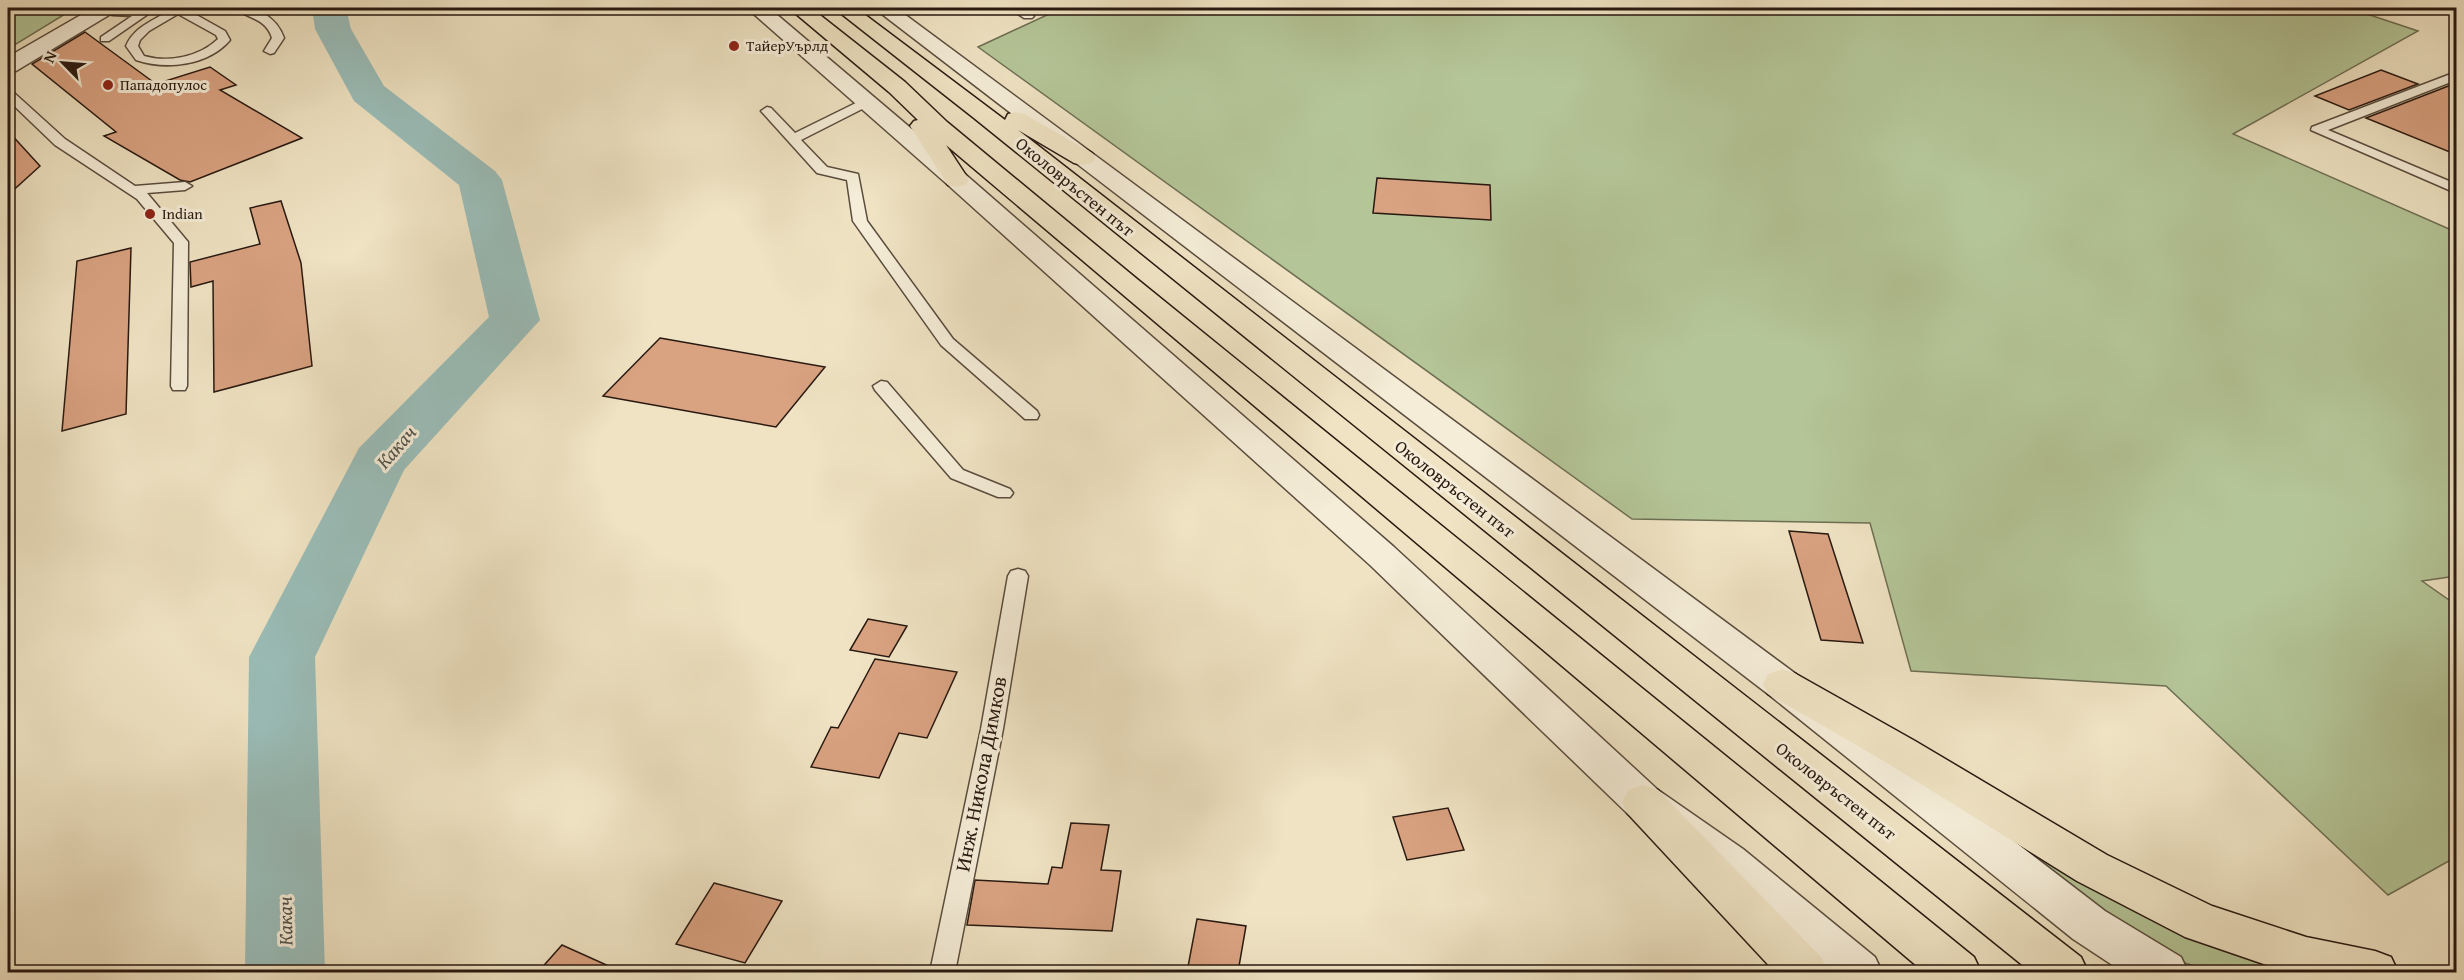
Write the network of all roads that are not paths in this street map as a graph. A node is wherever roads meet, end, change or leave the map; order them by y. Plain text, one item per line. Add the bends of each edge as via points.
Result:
1 (107, 8) edge
2 (125, 8) edge
3 (240, 8) edge
4 (757, 8) edge
5 (844, 8) edge
6 (884, 8) edge
7 (1014, 8) edge
8 (178, 9) edge
9 (802, 10) edge
10 (1028, 16) dead end
11 (105, 39) dead end
12 (893, 47) junction
13 (270, 51) dead end
14 (8, 66) edge
15 (2457, 76) edge
16 (897, 87) junction
17 (8, 94) edge
18 (866, 102) junction
19 (767, 111) dead end
20 (793, 139) junction
21 (1083, 158) junction
22 (957, 180) junction
23 (184, 186) dead end
24 (2457, 189) edge
25 (132, 190) junction
26 (179, 386) dead end
27 (881, 386) dead end
28 (1031, 415) dead end
29 (1004, 493) dead end
30 (1018, 576) dead end
31 (1782, 684) junction
32 (1643, 802) junction
33 (942, 972) edge
34 (1805, 972) edge
35 (1860, 972) edge
36 (1958, 972) edge
37 (2065, 972) edge
38 (2165, 972) edge
39 (2375, 972) edge

1 - 14 street
2 - 11 lane via 116,13 145,12
3 - 13 lane via 268,20 273,27 278,38
4 - 18 street
5 - 12 main road, Околовръстен път
6 - 21 street
7 - 10 lane
8 - 8 lane via 132,42 140,58 155,62 184,59 207,52 224,40 221,33
9 - 16 main road
12 - 21 main road
12 - 37 main road, Околовръстен път via 982,112
15 - 24 lane via 2317,130
16 - 22 main road
16 - 36 main road via 1127,285
17 - 25 lane via 60,142
18 - 20 lane
18 - 22 street
19 - 20 lane
20 - 28 lane via 822,170 853,177 860,221 947,342
21 - 31 street
22 - 32 street via 1382,556
23 - 25 lane
25 - 26 lane via 142,196 181,242
27 - 29 lane via 957,474
30 - 33 lane, Инж. Никола Димков via 992,729
31 - 38 street via 2089,925
31 - 39 main road via 2092,868 2200,923 2306,958
32 - 34 main road
32 - 35 street via 1728,862

